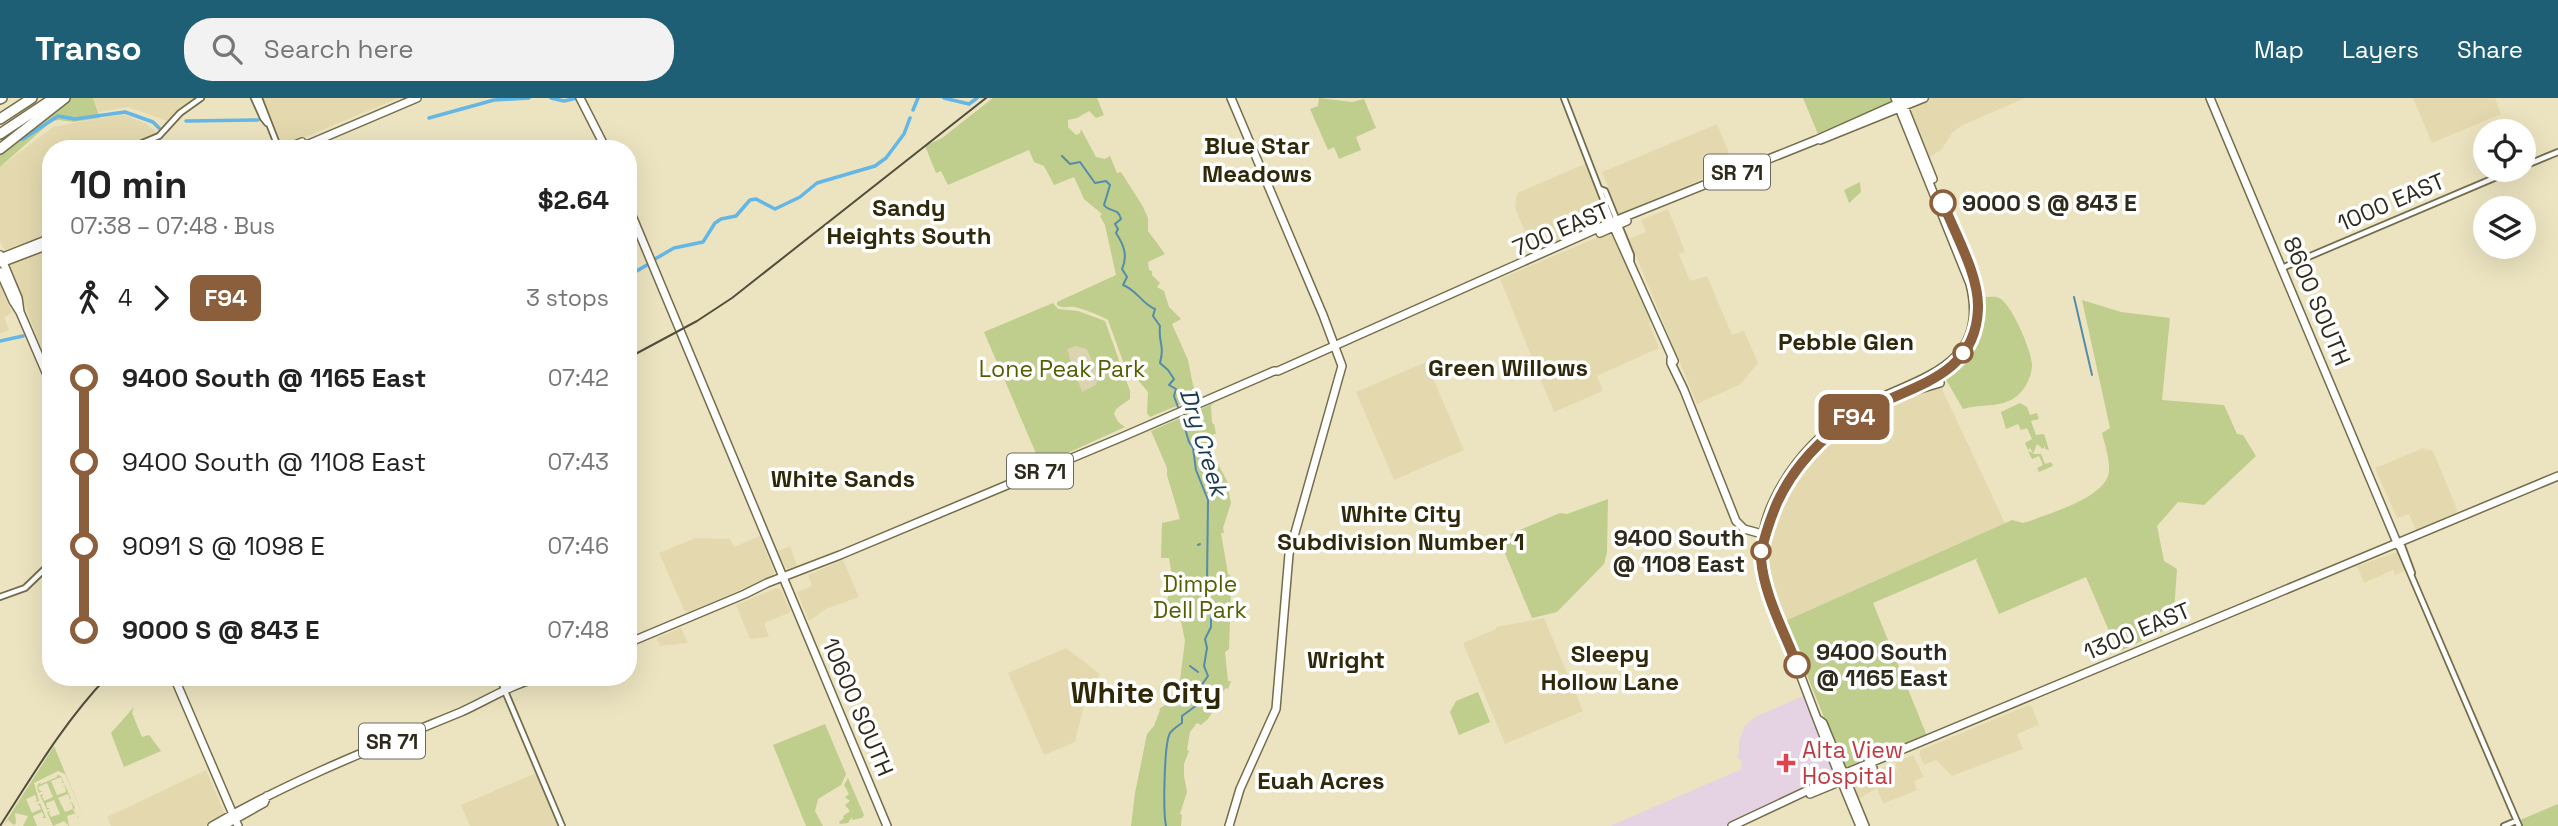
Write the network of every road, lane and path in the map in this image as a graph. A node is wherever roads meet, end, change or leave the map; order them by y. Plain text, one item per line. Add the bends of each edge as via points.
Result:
1 (32, 98) edge
2 (54, 98) edge
3 (65, 98) edge
4 (201, 98) edge
5 (257, 98) edge
6 (582, 98) edge
7 (1231, 98) edge
8 (1564, 98) edge
9 (1924, 98) edge
10 (2210, 98) edge
11 (410, 99) edge
12 (1901, 102) edge
13 (0, 119) edge
14 (0, 134) edge
15 (149, 140) edge
16 (275, 140) edge
17 (308, 140) edge
18 (317, 140) edge
19 (600, 140) edge
20 (0, 149) edge
21 (2558, 152) edge
22 (2536, 161) edge
23 (2486, 182) edge
24 (1615, 223) junction
25 (637, 228) edge
26 (42, 244) edge
27 (1, 259) edge
28 (2283, 268) junction
29 (0, 272) edge
30 (20, 312) junction
31 (1335, 344) junction
32 (1957, 354) junction
33 (42, 363) edge
34 (1939, 380) junction
35 (1898, 393) junction
36 (2558, 478) edge
37 (1764, 532) junction
38 (2400, 545) junction
39 (42, 572) edge
40 (783, 579) junction
41 (0, 597) edge
42 (637, 639) edge
43 (178, 686) edge
44 (503, 686) edge
45 (525, 686) edge
46 (506, 694) junction
47 (1842, 778) junction
48 (233, 820) edge
49 (2517, 823) edge
50 (212, 826) edge
51 (223, 826) edge
52 (562, 826) edge
53 (887, 826) edge
54 (1229, 826) edge
55 (1732, 826) edge
56 (1742, 826) edge
57 (1862, 826) edge
58 (2504, 826) edge

1 - 13 highway
2 - 14 highway
3 - 20 highway
4 - 15 street
5 - 16 street
6 - 19 main road
7 - 31 main road
8 - 24 street
9 - 12 main road, 700 EAST / SR 71
10 - 28 main road, 8600 SOUTH
11 - 17 main road
11 - 18 main road
12 - 24 main road, 700 EAST / SR 71 via 1823,141
12 - 32 main road via 1971,289 1972,322
12 - 34 main road via 1977,294 1970,341
21 - 22 street
23 - 28 street, 1000 EAST
24 - 31 main road, 700 EAST / SR 71
24 - 37 main road via 1733,510 1745,524
25 - 40 main road, 10600 SOUTH
26 - 27 main road
27 - 30 main road
28 - 38 main road, 8600 SOUTH
29 - 30 main road
30 - 33 main road
31 - 40 main road, 700 EAST / SR 71
31 - 54 main road via 1340,375 1289,554 1276,709 1240,789
32 - 34 main road
32 - 35 main road via 1937,373
34 - 35 main road
35 - 37 main road via 1851,414 1814,443 1783,483
36 - 38 main road, 1300 EAST
37 - 47 main road via 1765,579
38 - 47 main road, 1300 EAST
38 - 49 street, 8600 SOUTH
39 - 41 street via 25,588
40 - 42 main road, 700 EAST / SR 71
40 - 53 main road, 10600 SOUTH
43 - 48 main road
44 - 46 street
45 - 46 main road, SR 71
46 - 48 main road, SR 71 via 308,776
46 - 52 street
47 - 55 main road, 1300 EAST
47 - 56 main road, 1300 EAST
47 - 57 main road
48 - 50 main road, SR 71
48 - 51 main road, SR 71
49 - 58 street

